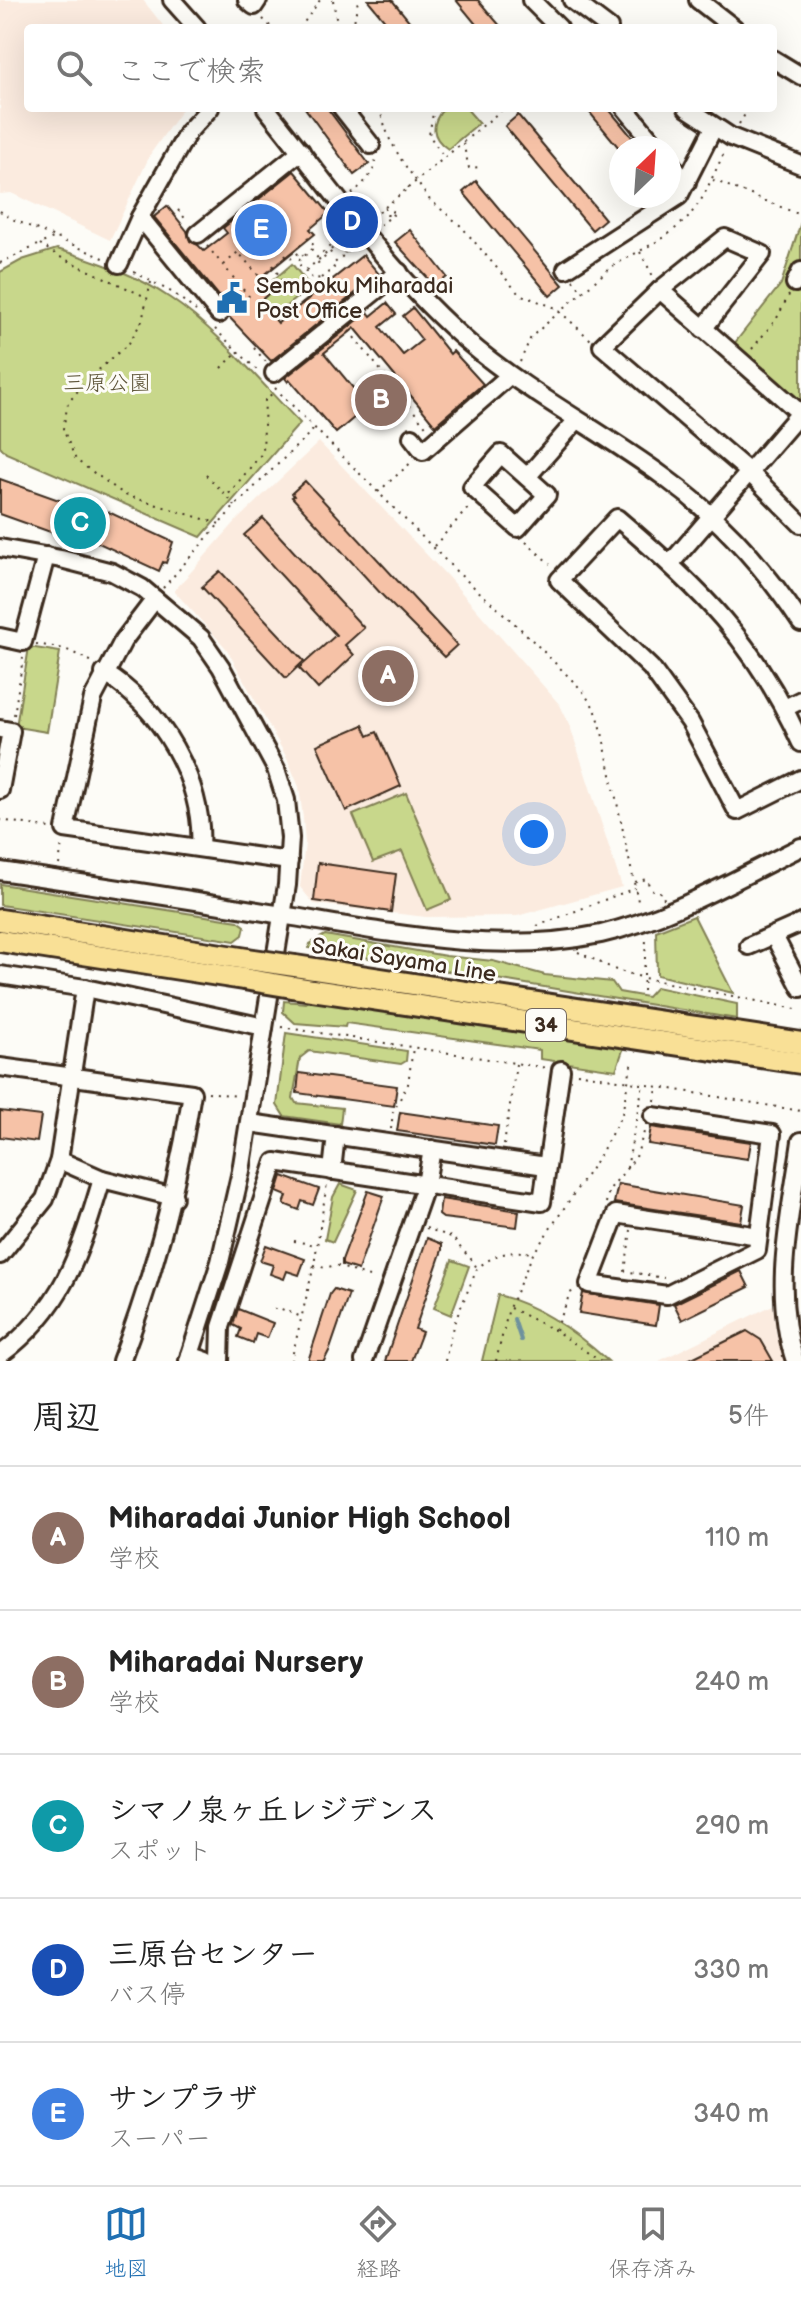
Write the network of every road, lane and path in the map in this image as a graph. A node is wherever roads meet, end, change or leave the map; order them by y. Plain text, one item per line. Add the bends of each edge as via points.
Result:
1 (172, 0) edge
2 (247, 0) edge
3 (258, 0) edge
4 (320, 0) edge
5 (333, 0) edge
6 (358, 0) edge
7 (532, 0) edge
8 (572, 0) edge
9 (698, 0) edge
10 (193, 24) edge
11 (303, 24) edge
12 (339, 24) edge
13 (354, 24) edge
14 (555, 24) edge
15 (604, 24) edge
16 (729, 24) edge
17 (777, 61) edge
18 (801, 76) edge
19 (206, 112) edge
20 (269, 112) edge
21 (345, 112) edge
22 (380, 112) edge
23 (433, 112) edge
24 (499, 112) edge
25 (628, 112) edge
26 (693, 112) edge
27 (747, 112) edge
28 (714, 127) junction
29 (648, 136) edge
30 (731, 137) junction
31 (463, 142) junction
32 (371, 145) joint
33 (301, 151) junction
34 (444, 157) junction
35 (801, 165) edge
36 (480, 167) dead end
37 (681, 175) edge
38 (712, 179) junction
39 (415, 182) junction
40 (687, 182) junction
41 (351, 195) dead end
42 (384, 208) junction
43 (178, 210) dead end
44 (0, 211) edge
45 (801, 215) edge
46 (140, 217) junction
47 (380, 225) dead end
48 (198, 234) junction
49 (55, 237) junction
50 (307, 237) dead end
51 (342, 243) junction
52 (359, 243) dead end
53 (40, 244) junction
54 (640, 252) junction
55 (347, 253) junction
56 (285, 255) dead end
57 (303, 256) junction
58 (0, 263) edge
59 (119, 264) junction
60 (223, 265) junction
61 (273, 265) dead end
62 (566, 269) dead end
63 (305, 271) junction
64 (399, 272) junction
65 (259, 276) dead end
66 (798, 277) edge
67 (321, 278) junction
68 (151, 281) junction
69 (329, 287) dead end
70 (660, 290) junction
71 (320, 295) dead end
72 (148, 297) junction
73 (252, 300) dead end
74 (305, 306) dead end
75 (560, 312) junction
76 (198, 313) dead end
77 (213, 318) joint
78 (340, 319) junction
79 (703, 329) junction
80 (602, 346) junction
81 (238, 351) junction
82 (748, 354) dead end
83 (222, 368) dead end
84 (514, 370) junction
85 (269, 379) junction
86 (801, 412) edge
87 (577, 420) junction
88 (314, 429) junction
89 (412, 437) dead end
90 (436, 439) junction
91 (423, 451) junction
92 (749, 472) junction
93 (206, 475) dead end
94 (527, 477) junction
95 (378, 492) junction
96 (480, 495) junction
97 (227, 496) junction
98 (235, 506) junction
99 (710, 517) junction
100 (800, 520) edge
101 (220, 524) junction
102 (521, 538) dead end
103 (433, 547) junction
104 (0, 548) edge
105 (46, 556) junction
106 (671, 563) junction
107 (563, 576) junction
108 (155, 599) junction
109 (801, 623) edge
110 (0, 637) edge
111 (23, 642) junction
112 (105, 670) junction
113 (801, 700) edge
114 (785, 708) junction
115 (5, 730) edge
116 (801, 743) edge
117 (801, 779) edge
118 (0, 790) edge
119 (0, 820) edge
120 (65, 829) junction
121 (200, 847) junction
122 (801, 847) edge
123 (289, 861) junction
124 (58, 869) dead end
125 (0, 871) edge
126 (634, 883) junction
127 (635, 888) junction
128 (665, 899) dead end
129 (638, 901) dead end
130 (281, 915) junction
131 (0, 920) edge
132 (801, 923) edge
133 (526, 932) dead end
134 (774, 936) junction
135 (646, 940) dead end
136 (0, 941) edge
137 (749, 946) dead end
138 (578, 952) dead end
139 (245, 969) junction
140 (0, 975) edge
141 (644, 978) junction
142 (85, 988) junction
143 (801, 988) edge
144 (643, 991) dead end
145 (801, 1010) edge
146 (270, 1026) junction
147 (801, 1043) edge
148 (413, 1047) junction
149 (632, 1061) dead end
150 (516, 1063) junction
151 (801, 1063) edge
152 (0, 1067) edge
153 (561, 1070) junction
154 (71, 1077) junction
155 (630, 1080) junction
156 (643, 1083) junction
157 (657, 1086) junction
158 (192, 1093) junction
159 (242, 1096) dead end
160 (801, 1111) edge
161 (653, 1116) junction
162 (250, 1123) junction
163 (336, 1135) junction
164 (801, 1141) edge
165 (389, 1143) junction
166 (432, 1149) junction
167 (502, 1159) junction
168 (59, 1160) junction
169 (546, 1166) junction
170 (330, 1170) junction
171 (627, 1170) junction
172 (102, 1179) junction
173 (426, 1184) junction
174 (766, 1186) junction
175 (798, 1192) edge
176 (174, 1197) junction
177 (625, 1215) junction
178 (759, 1236) junction
179 (294, 1241) dead end
180 (406, 1242) junction
181 (318, 1246) junction
182 (533, 1254) junction
183 (0, 1255) edge
184 (314, 1265) junction
185 (477, 1269) junction
186 (651, 1275) dead end
187 (369, 1277) dead end
188 (589, 1284) junction
189 (509, 1308) junction
190 (274, 1309) dead end
191 (300, 1316) junction
192 (556, 1331) junction
193 (0, 1355) edge
194 (189, 1358) edge
195 (121, 1361) edge
196 (207, 1361) edge
197 (220, 1361) edge
198 (291, 1361) edge
199 (365, 1361) edge
200 (445, 1361) edge
201 (496, 1361) edge
202 (600, 1361) edge
203 (795, 1361) edge

1 - 10 street
2 - 3 street via 254,6
4 - 11 path
5 - 12 path
6 - 13 path
7 - 14 street
8 - 15 street
9 - 16 street
17 - 18 street
19 - 46 street via 188,132
20 - 33 street
21 - 32 street
22 - 39 path
23 - 34 path via 429,135
24 - 31 path
25 - 29 street
26 - 28 street
27 - 30 path
28 - 30 street
28 - 40 street
30 - 35 street
30 - 38 path
31 - 34 path
31 - 36 path via 469,168
32 - 41 path via 376,164
33 - 48 street
33 - 64 street
34 - 39 path
37 - 40 street
38 - 45 path
38 - 54 path via 688,218
39 - 42 path, bridge
39 - 75 path via 519,294
40 - 62 street via 669,205
42 - 47 path, bridge via 393,215
42 - 51 path, bridge
43 - 48 path
44 - 49 path
46 - 59 street
46 - 77 street
48 - 60 path
49 - 53 path
49 - 59 path
50 - 57 path via 315,247
51 - 55 path, bridge
51 - 63 path, bridge via 318,263 315,259 336,241 338,244
52 - 55 path
53 - 58 path
53 - 72 path
54 - 70 path
54 - 75 path via 611,267
55 - 67 path
56 - 57 path via 289,260 300,252
57 - 63 path via 297,262
59 - 68 path
60 - 65 path via 238,252
60 - 73 path
61 - 74 path
63 - 67 path via 313,279
64 - 78 street
64 - 84 street via 449,324
66 - 82 path via 777,318
67 - 69 path
68 - 72 path
68 - 76 path
70 - 79 street
70 - 79 street via 725,238 762,254
70 - 80 street
71 - 78 path
72 - 101 path via 129,343 68,403 63,429 76,460 125,495
75 - 80 path
75 - 84 path via 531,337
77 - 81 path
78 - 85 street
78 - 90 path
79 - 86 street
80 - 92 street
81 - 83 path
81 - 85 path
84 - 87 street
84 - 90 street via 476,398
85 - 88 path
85 - 97 path via 263,452
86 - 92 street
87 - 94 street
87 - 99 street via 667,479
88 - 95 path
88 - 98 path
89 - 91 street
90 - 91 street
91 - 95 path
92 - 99 street
92 - 100 street
93 - 97 path
94 - 96 street via 501,454 472,487
94 - 96 street via 547,495 518,528
95 - 103 path
96 - 103 path
97 - 98 path
98 - 101 path
99 - 106 street
99 - 109 street via 761,569
101 - 108 path
102 - 107 path
103 - 126 path via 581,689 595,709
104 - 105 street
105 - 108 street via 112,572
105 - 111 street
106 - 107 street via 617,518
106 - 114 street via 724,617
107 - 117 street via 559,580 651,668 690,722 737,811
108 - 112 street
108 - 123 street via 201,638 276,769 286,800
110 - 111 street
111 - 112 path via 65,649
111 - 115 path
112 - 120 street via 84,732
112 - 121 street via 157,722 180,758 199,818
113 - 114 street
114 - 116 street
115 - 118 street
119 - 120 path
120 - 121 street
120 - 124 path
121 - 123 street
122 - 130 street via 645,919 541,943 466,941
123 - 130 street
125 - 130 street
126 - 127 path
126 - 128 path via 647,879 650,889
127 - 129 path
127 - 133 path
130 - 146 street
131 - 139 main road, Sakai Sayama Line / 34
132 - 134 street
134 - 137 street
134 - 143 street
135 - 141 path
136 - 139 main road, Sakai Sayama Line / 34
138 - 141 path
139 - 147 main road, Sakai Sayama Line / 34, bridge via 295,966
139 - 151 main road, Sakai Sayama Line / 34, bridge via 292,987
140 - 142 street
141 - 144 path
141 - 145 path
142 - 146 street
142 - 154 street
146 - 148 path
146 - 162 street
148 - 150 path
148 - 165 path via 408,1084 393,1112
149 - 155 path
150 - 153 path
150 - 167 path
152 - 154 street
153 - 155 path
153 - 169 street
154 - 158 street
154 - 168 street
155 - 156 path
155 - 182 path via 622,1114 600,1155
156 - 157 path
156 - 171 path
157 - 160 path
157 - 161 path
158 - 159 path
158 - 176 street
161 - 171 path
161 - 174 street via 772,1134
162 - 163 street
162 - 194 street via 220,1262
163 - 165 street
163 - 170 street
164 - 175 street
165 - 166 street
166 - 167 street
166 - 173 street
167 - 169 street
168 - 172 street
168 - 183 street via 45,1199
169 - 173 street via 542,1202
170 - 173 street
170 - 181 path
170 - 197 street via 275,1162 221,1327
171 - 177 path via 607,1196 606,1206
172 - 176 street
172 - 193 street via 60,1292 37,1323
173 - 180 street
174 - 175 street
174 - 178 street
175 - 203 street via 783,1274 783,1307
176 - 195 street
177 - 178 street
177 - 186 path via 625,1271
177 - 188 street
178 - 188 street via 757,1250 667,1295
179 - 181 path
180 - 185 path via 419,1246 426,1228 454,1238
180 - 199 street
181 - 184 path
182 - 185 path via 507,1253
182 - 189 path
184 - 187 path via 335,1265
184 - 191 path
185 - 200 path
188 - 192 path via 570,1293
189 - 192 path
189 - 201 path
190 - 191 path
191 - 198 path
192 - 202 path
194 - 196 street

